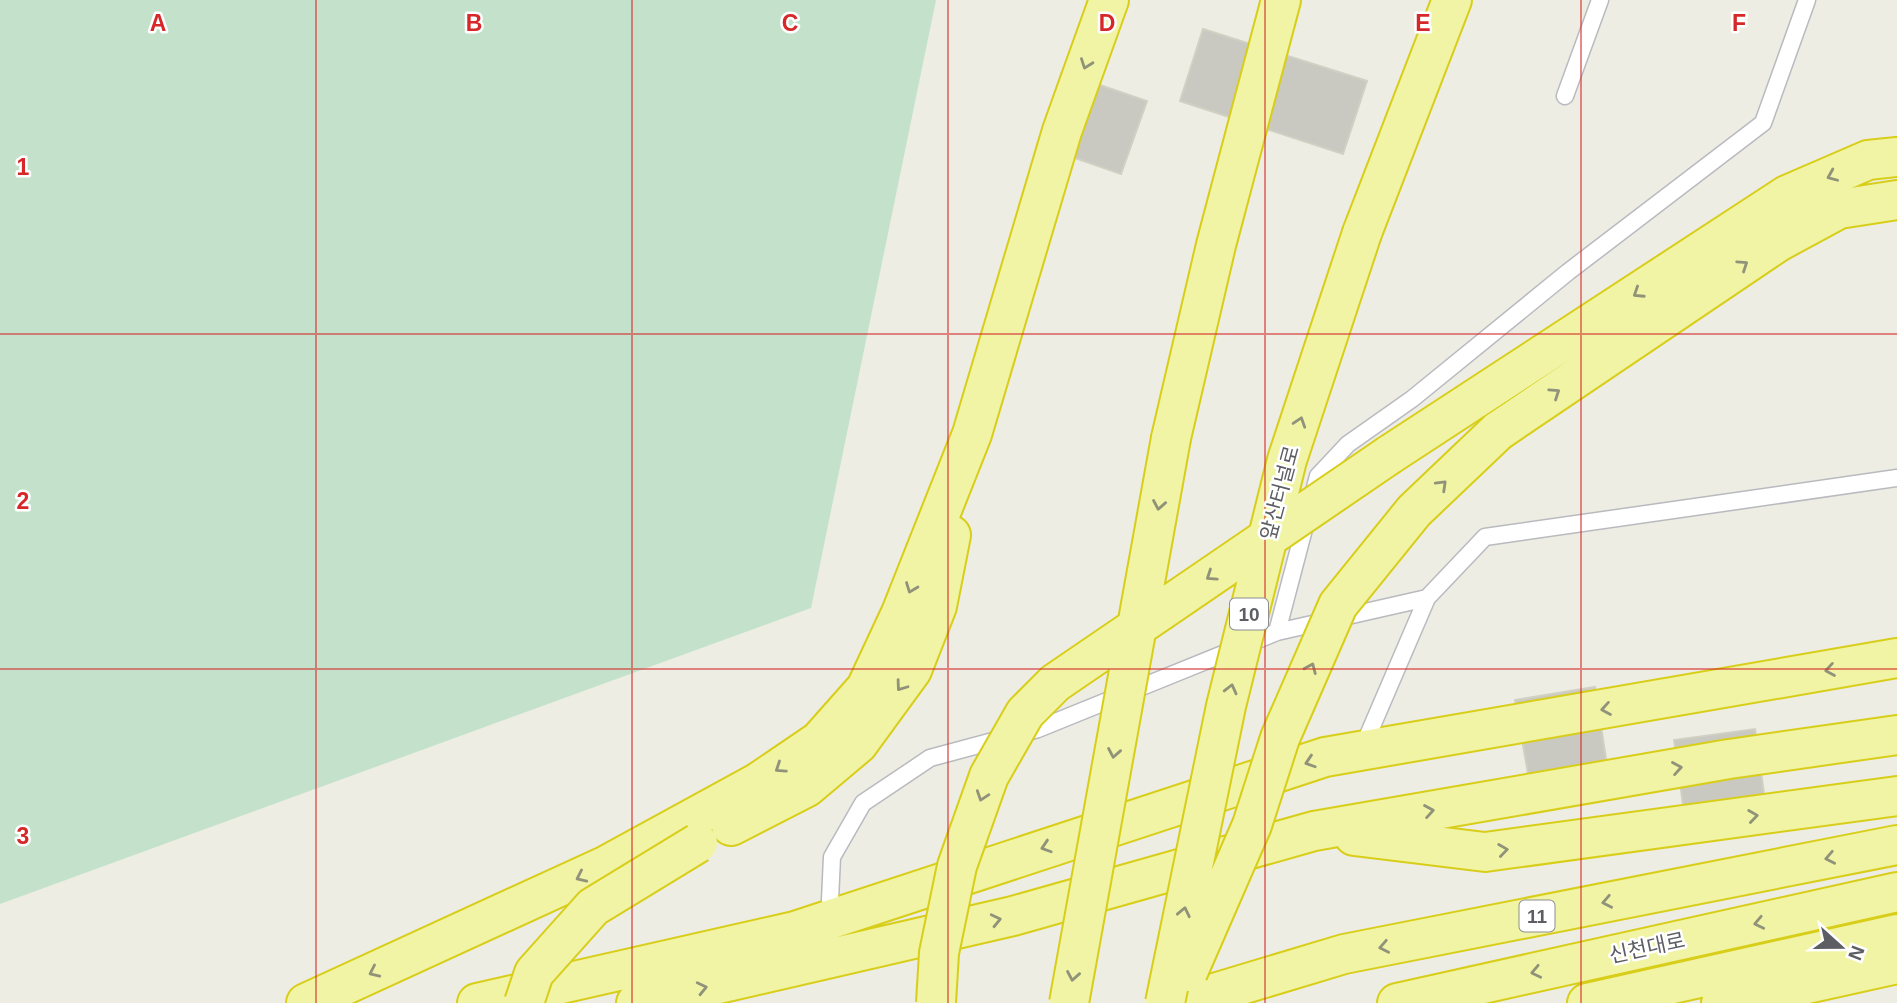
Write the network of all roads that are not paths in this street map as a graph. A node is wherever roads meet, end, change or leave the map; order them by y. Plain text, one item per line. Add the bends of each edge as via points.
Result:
1 (1109, 0) edge
2 (1281, 0) edge
3 (1452, 0) edge
4 (1600, 0) edge
5 (1807, 0) edge
6 (1565, 96) dead end
7 (1897, 157) edge
8 (1897, 200) edge
9 (972, 434) junction
10 (1897, 478) edge
11 (1427, 598) junction
12 (1277, 632) junction
13 (1897, 658) edge
14 (1897, 735) edge
15 (1361, 751) junction
16 (1897, 796) edge
17 (1314, 831) junction
18 (1897, 845) edge
19 (1897, 892) edge
20 (830, 900) dead end
21 (1897, 934) edge
22 (1897, 964) edge
23 (306, 1003) edge
24 (477, 1003) edge
25 (524, 1003) edge
26 (636, 1003) edge
27 (936, 1003) edge
28 (1069, 1003) edge
29 (1165, 1003) edge
30 (1175, 1003) edge
31 (1181, 1003) edge
32 (1396, 1003) edge
33 (1587, 1003) edge
34 (1721, 1003) edge

1 -> 9 highway via 1062,131
2 -> 28 highway, bridge via 1171,438
29 -> 3 highway, 앞산터널로 / 10, bridge via 1226,706 1284,473 1362,233
4 - 6 lane
5 - 12 lane via 1763,123 1412,399 1348,444 1318,476
7 -> 27 highway, bridge via 1868,160 1787,195 1389,455 1055,683 1025,713 989,776 957,866 939,953
30 -> 8 highway, bridge via 1252,825 1280,738 1338,605 1414,511 1498,431 1778,242 1839,209
9 -> 23 highway via 901,614 866,688 819,741 757,783 607,865
9 -> 25 highway, bridge via 937,606 912,670 858,744 807,787 698,843 593,907 534,973
10 - 11 lane via 1485,537
11 - 12 lane
11 - 15 lane
12 - 20 lane via 1038,729 930,758 863,803 832,857
13 -> 15 highway
17 -> 14 highway via 1729,759
15 -> 24 highway via 1325,757 794,931
17 -> 16 highway via 1485,852
26 -> 17 highway via 1013,916
18 -> 31 highway, 11 via 1344,954
19 -> 32 highway, 신천대로
21 - 33 highway, 신천대로
22 - 34 highway

